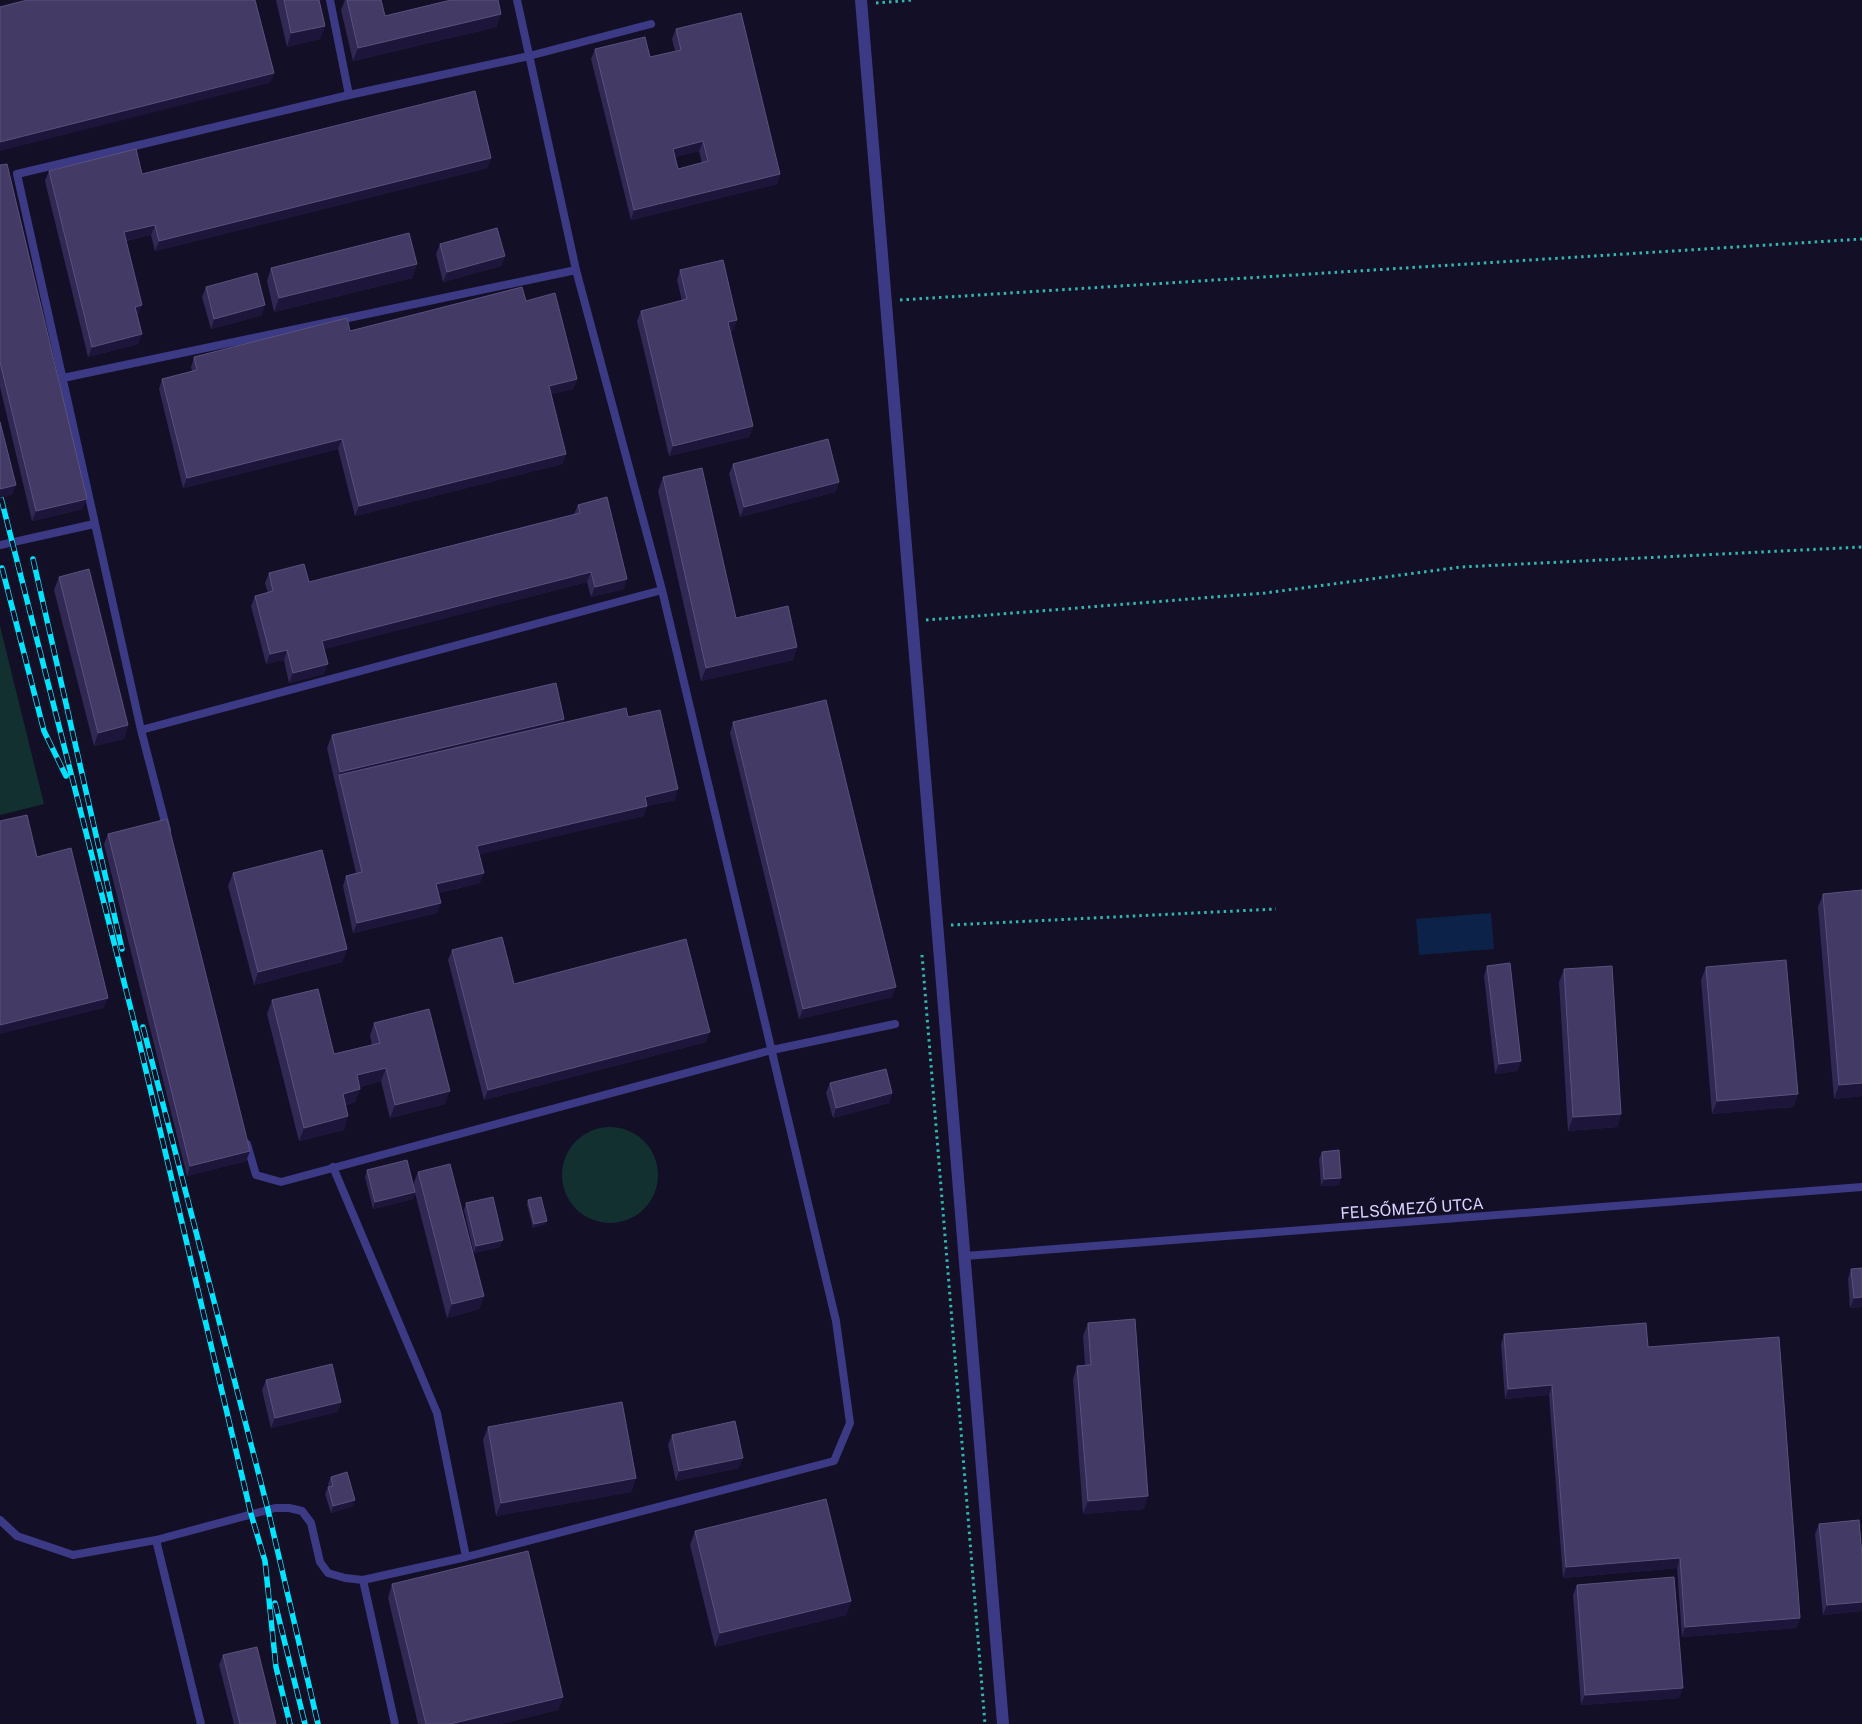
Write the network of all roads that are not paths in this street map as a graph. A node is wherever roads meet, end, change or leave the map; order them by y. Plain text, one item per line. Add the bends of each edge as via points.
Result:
1 (330, 0) edge
2 (517, 0) edge
3 (861, 2) edge
4 (650, 24) dead end
5 (529, 56) junction
6 (349, 95) junction
7 (576, 270) junction
8 (63, 378) junction
9 (94, 524) junction
10 (0, 545) edge
11 (662, 590) junction
12 (141, 730) junction
13 (168, 836) edge
14 (895, 1024) dead end
15 (772, 1050) junction
16 (246, 1137) edge
17 (333, 1168) junction
18 (1862, 1187) edge
19 (965, 1256) junction
20 (0, 1520) edge
21 (156, 1540) junction
22 (466, 1557) junction
23 (363, 1580) junction
24 (201, 1724) edge
25 (395, 1724) edge
26 (1002, 1724) edge

1 - 6 lane
2 - 5 lane
3 - 19 street
4 - 5 lane
5 - 6 lane
5 - 7 lane
6 - 8 lane via 18,174
7 - 8 lane
7 - 11 lane
8 - 9 lane
9 - 10 lane
9 - 12 lane
11 - 12 lane
11 - 15 lane
12 - 13 lane
14 - 15 lane
15 - 17 lane
15 - 22 lane via 836,1321 850,1422 834,1461
16 - 17 lane via 256,1175 281,1182
17 - 22 lane via 437,1413
18 - 19 lane, FELSŐMEZŐ UTCA
19 - 26 street
20 - 21 lane via 17,1536 72,1555
21 - 23 lane via 275,1508 289,1508 302,1511 311,1523 320,1562 328,1573
21 - 24 lane
22 - 23 lane
23 - 25 lane

